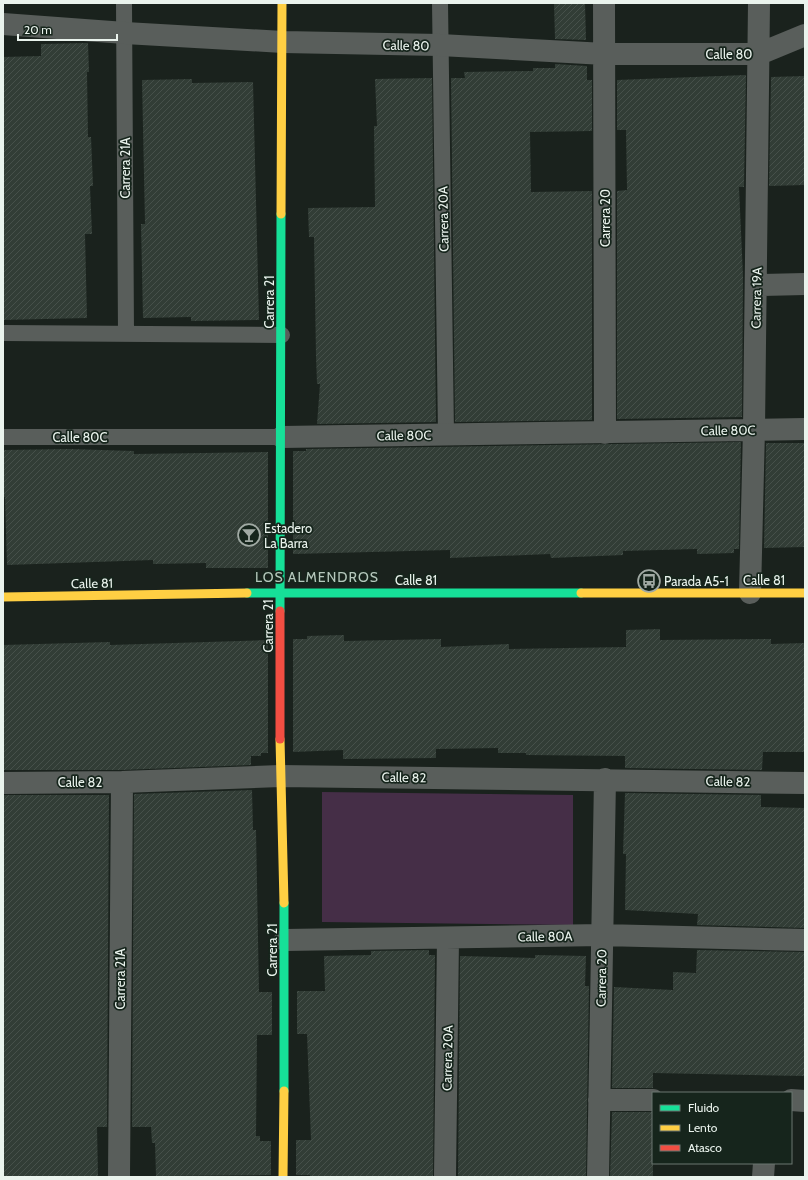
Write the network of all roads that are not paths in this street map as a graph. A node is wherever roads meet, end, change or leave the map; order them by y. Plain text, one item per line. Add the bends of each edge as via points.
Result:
1 (124, 3) edge
2 (282, 3) edge
3 (440, 3) edge
4 (604, 3) edge
5 (759, 3) edge
6 (3, 24) edge
7 (124, 33) junction
8 (805, 35) edge
9 (283, 42) junction
10 (440, 45) junction
11 (604, 54) junction
12 (759, 54) junction
13 (805, 284) edge
14 (756, 285) junction
15 (3, 333) edge
16 (126, 333) junction
17 (282, 335) junction
18 (805, 429) edge
19 (754, 430) junction
20 (605, 433) junction
21 (446, 434) junction
22 (3, 437) edge
23 (282, 437) junction
24 (281, 592) junction
25 (750, 593) junction
26 (805, 593) edge
27 (3, 597) edge
28 (280, 776) junction
29 (605, 779) junction
30 (3, 782) edge
31 (122, 782) junction
32 (805, 782) edge
33 (602, 934) junction
34 (448, 938) junction
35 (285, 940) junction
36 (805, 940) edge
37 (599, 1100) junction
38 (652, 1100) edge
39 (792, 1100) edge
40 (805, 1100) edge
41 (764, 1164) edge
42 (119, 1177) edge
43 (283, 1177) edge
44 (446, 1177) edge
45 (598, 1177) edge
46 (763, 1177) edge

1 - 7 lane, Carrera 21A
2 - 9 street, Carrera 21
3 - 10 lane, Carrera 20A
4 - 11 street, Carrera 20
5 - 12 street, Carrera 19A
6 - 7 street, Calle 80
7 - 9 street, Calle 80
7 - 16 lane, Carrera 21A
8 - 12 street, Calle 80
9 - 10 street, Calle 80
9 - 17 street, Carrera 21
10 - 11 street, Calle 80
10 - 21 lane, Carrera 20A
11 - 12 street, Calle 80
11 - 20 street, Carrera 20
12 - 14 street, Carrera 19A
13 - 14 street
14 - 19 street, Carrera 19A
15 - 16 lane
16 - 17 lane
17 - 23 street, Carrera 21
18 - 19 street, Calle 80C
19 - 20 street, Calle 80C
19 - 25 street, Carrera 19A
20 - 21 street, Calle 80C
21 - 23 street, Calle 80C
22 - 23 lane, Calle 80C
23 - 24 street, Carrera 21
24 - 25 street, Calle 81
24 - 27 street, Calle 81
24 - 28 street, Carrera 21
25 - 26 street, Calle 81
28 - 29 street, Calle 82
28 - 31 street, Calle 82
28 - 35 street, Carrera 21
29 - 32 street, Calle 82
29 - 33 street, Carrera 20
30 - 31 street, Calle 82
31 - 42 street, Carrera 21A
33 - 34 street, Calle 80A
33 - 36 street, Calle 80A
33 - 37 street, Carrera 20
34 - 35 street, Calle 80A
34 - 44 street, Carrera 20A
35 - 43 street, Carrera 21
37 - 38 street
37 - 45 street, Carrera 20
39 - 40 street
41 - 46 street

